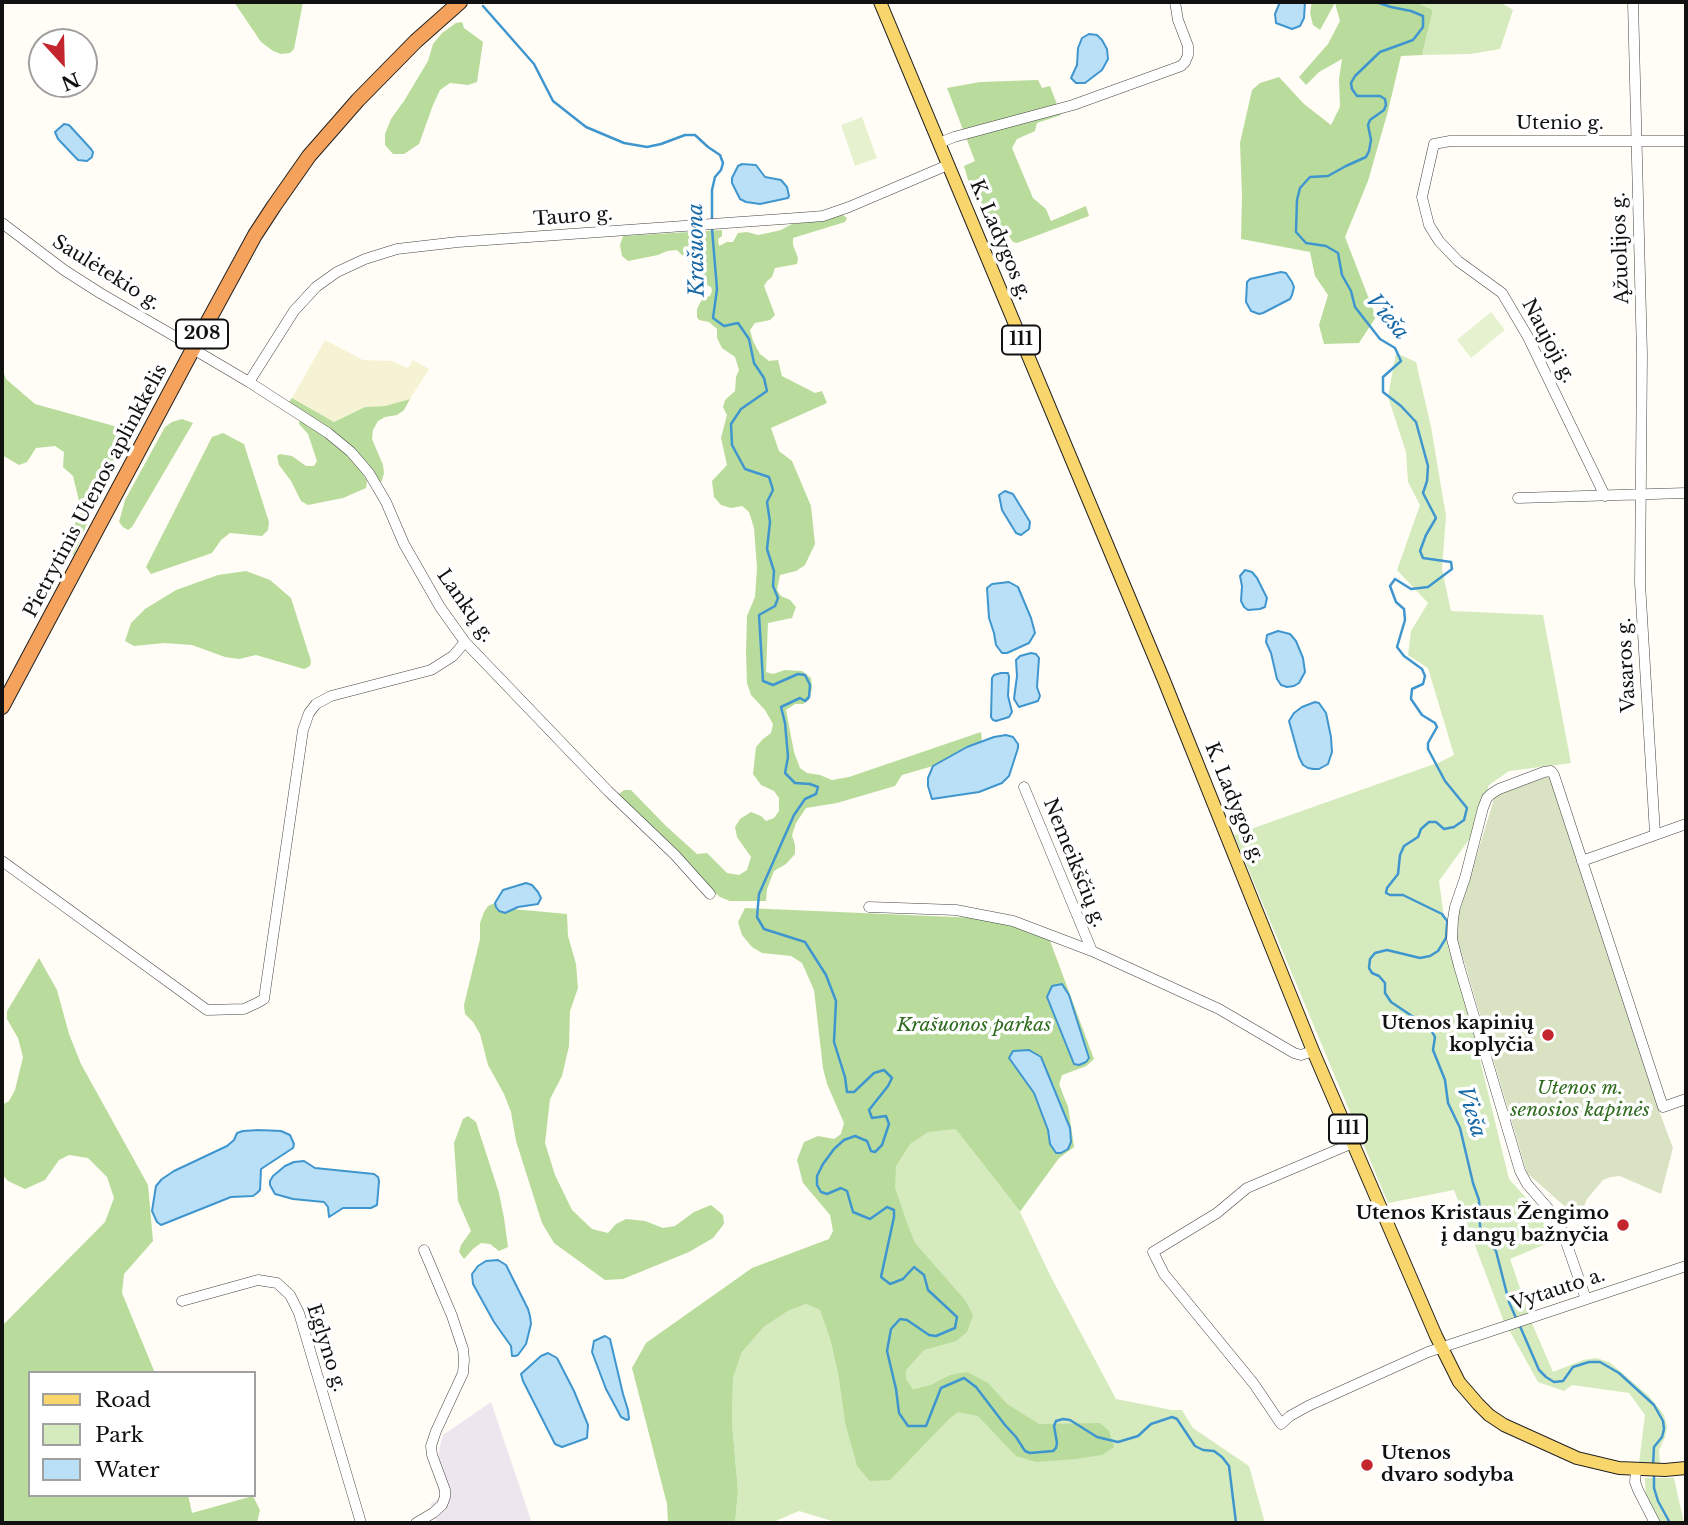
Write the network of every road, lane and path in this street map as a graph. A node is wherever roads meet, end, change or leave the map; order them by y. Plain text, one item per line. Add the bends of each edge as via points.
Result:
1 (460, 2) edge
2 (880, 2) edge
3 (1175, 2) edge
4 (1633, 2) edge
5 (1635, 141) junction
6 (1686, 141) edge
7 (939, 143) junction
8 (1434, 144) joint
9 (948, 165) junction
10 (2, 223) edge
11 (193, 349) junction
12 (249, 382) junction
13 (1686, 493) edge
14 (1642, 494) junction
15 (1605, 496) junction
16 (1518, 498) dead end
17 (465, 642) junction
18 (2, 707) edge
19 (1024, 787) dead end
20 (1686, 824) edge
21 (1655, 834) junction
22 (2, 861) edge
23 (1582, 861) junction
24 (710, 894) dead end
25 (869, 907) dead end
26 (1092, 951) junction
27 (1313, 1051) junction
28 (1686, 1099) edge
29 (1353, 1143) junction
30 (424, 1250) dead end
31 (1686, 1266) edge
32 (1586, 1299) junction
33 (182, 1301) dead end
34 (1441, 1347) junction
35 (1686, 1468) edge
36 (1640, 1470) junction
37 (361, 1523) edge
38 (416, 1523) edge
39 (1655, 1523) edge

1 - 11 highway, Pietrytinis Utenos aplinkkelis / 208 via 386,71 309,156 255,235
2 - 7 main road, K. Ladygos g. / 111
3 - 7 street via 1188,46 1181,66 1073,105
4 - 5 street, Ąžuolijos g.
5 - 6 street, Utenio g.
5 - 8 street, Utenio g.
5 - 14 street, Ąžuolijos g.
7 - 9 main road, K. Ladygos g. / 111
8 - 15 street, Naujoji g. via 1422,197 1429,225 1458,261 1502,293
9 - 12 street, Tauro g. via 823,216 397,249 337,272 316,287 294,311
9 - 27 main road, K. Ladygos g. / 111
10 - 11 street, Saulėtekio g. via 64,270
11 - 12 street, Lankų g.
11 - 18 highway, Pietrytinis Utenos aplinkkelis / 208
12 - 17 street, Lankų g. via 328,433 369,473 404,544
13 - 14 street
14 - 15 street
14 - 21 street, Vasaros g. via 1640,583
15 - 16 street
17 - 22 street via 431,670 331,696 309,713 264,999 257,1003 244,1009 207,1010
17 - 24 street, Lankų g.
19 - 26 street, Nemeikščių g.
20 - 21 street
21 - 23 street
23 - 28 street via 1663,1107
23 - 32 street via 1551,771 1499,789 1483,808 1455,907 1452,939 1520,1171 1561,1228
25 - 26 street via 956,910 1013,921
26 - 27 street via 1219,1009 1294,1053
27 - 29 main road, K. Ladygos g. / 111
29 - 34 main road, K. Ladygos g. / 111
29 - 34 street, Vytauto a. via 1247,1188 1217,1213 1153,1252 1164,1273 1281,1424 1308,1406
30 - 38 street via 452,1316 464,1360 463,1373 432,1446 445,1497 442,1505
31 - 32 street, Vytauto a.
32 - 34 street, Vytauto a.
33 - 37 street, Eglyno g. via 258,1280 277,1283 290,1295
34 - 36 main road, K. Ladygos g. / 111 via 1459,1382 1504,1425 1577,1458
35 - 36 main road, K. Ladygos g. / 111
36 - 39 street via 1635,1482

